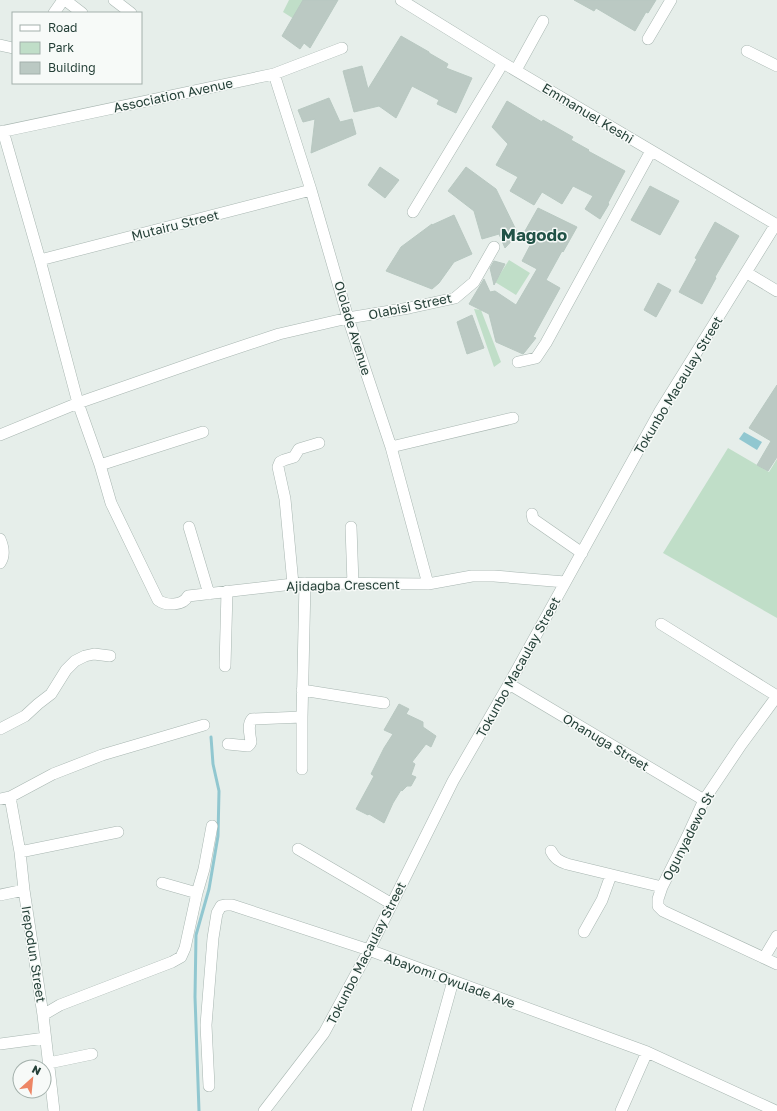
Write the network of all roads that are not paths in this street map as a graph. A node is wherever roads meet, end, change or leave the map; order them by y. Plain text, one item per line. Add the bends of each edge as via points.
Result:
1 (64, 0) edge
2 (114, 0) edge
3 (401, 0) edge
4 (671, 0) edge
5 (55, 12) edge
6 (81, 12) edge
7 (130, 12) edge
8 (543, 21) dead end
9 (648, 39) dead end
10 (342, 48) dead end
11 (747, 51) dead end
12 (503, 63) junction
13 (777, 66) edge
14 (516, 70) junction
15 (274, 74) junction
16 (1, 132) edge
17 (651, 151) junction
18 (311, 190) junction
19 (413, 212) dead end
20 (777, 224) edge
21 (494, 247) dead end
22 (40, 260) junction
23 (747, 273) junction
24 (777, 291) edge
25 (348, 318) junction
26 (518, 362) dead end
27 (78, 403) junction
28 (513, 418) dead end
29 (203, 432) dead end
30 (0, 435) edge
31 (319, 444) dead end
32 (391, 447) junction
33 (100, 465) junction
34 (532, 514) dead end
35 (189, 527) dead end
36 (351, 527) dead end
37 (0, 539) edge
38 (582, 553) junction
39 (0, 563) edge
40 (565, 582) junction
41 (305, 583) junction
42 (293, 584) junction
43 (353, 584) junction
44 (428, 584) junction
45 (227, 591) junction
46 (209, 594) junction
47 (661, 624) dead end
48 (110, 656) dead end
49 (225, 666) dead end
50 (509, 684) junction
51 (302, 690) junction
52 (777, 696) edge
53 (384, 703) dead end
54 (302, 717) junction
55 (2, 725) edge
56 (204, 725) dead end
57 (228, 744) dead end
58 (302, 769) dead end
59 (5, 798) edge
60 (704, 800) junction
61 (212, 826) dead end
62 (118, 832) dead end
63 (298, 849) dead end
64 (550, 851) dead end
65 (20, 852) junction
66 (611, 875) junction
67 (162, 883) dead end
68 (662, 887) junction
69 (24, 890) junction
70 (197, 893) junction
71 (0, 895) edge
72 (392, 904) junction
73 (584, 932) dead end
74 (777, 936) edge
75 (369, 950) junction
76 (764, 958) junction
77 (777, 964) edge
78 (453, 981) junction
79 (43, 1015) junction
80 (45, 1038) junction
81 (0, 1044) edge
82 (647, 1052) junction
83 (92, 1054) dead end
84 (48, 1059) edge
85 (52, 1062) edge
86 (209, 1086) dead end
87 (52, 1095) edge
88 (54, 1111) edge
89 (264, 1111) edge
90 (417, 1111) edge
91 (621, 1111) edge
92 (776, 1111) edge

1 - 5 street
1 - 6 street
2 - 7 street
3 - 12 street, Emmanuel Keshi
4 - 9 street
8 - 14 street
10 - 15 street, Association Avenue
11 - 13 street
12 - 14 street, Emmanuel Keshi
12 - 19 street
14 - 17 street, Emmanuel Keshi
15 - 16 street, Association Avenue
15 - 18 street, Ololade Avenue
16 - 22 street
17 - 20 street, Emmanuel Keshi
17 - 26 street via 546,343 536,358
18 - 22 street, Mutairu Street
18 - 25 street, Ololade Avenue
20 - 23 street, Tokunbo Macaulay Street
21 - 25 street, Olabisi Street via 474,282 455,298
22 - 27 street
23 - 24 street
23 - 38 street, Tokunbo Macaulay Street via 660,411
25 - 27 street, Olabisi Street via 279,334
25 - 32 street, Ololade Avenue
27 - 30 street, Olabisi Street
27 - 33 street
28 - 32 street
29 - 33 street
31 - 42 street via 299,449 294,457 280,462 278,467 285,499
32 - 44 street, Ololade Avenue
33 - 46 street, Ajidagba Crescent via 111,503 158,600 166,605 182,603 188,596
34 - 38 street via 533,519
35 - 46 street
36 - 43 street
37 - 39 street via 3,546
38 - 40 street, Tokunbo Macaulay Street
40 - 44 street, Ajidagba Crescent via 472,576
40 - 50 street, Tokunbo Macaulay Street
41 - 42 street, Ajidagba Crescent
41 - 43 street, Ajidagba Crescent
41 - 51 street
42 - 45 street, Ajidagba Crescent
43 - 44 street, Ajidagba Crescent
45 - 46 street, Ajidagba Crescent
45 - 49 street
47 - 52 street
48 - 55 street via 94,654 75,661 51,694 25,716
50 - 60 street, Onanuga Street
50 - 72 street, Tokunbo Macaulay Street via 453,781
51 - 53 street
51 - 54 street
52 - 60 street, Ogunyadewo St
54 - 57 street via 252,719 249,726 250,744
54 - 58 street
56 - 59 street via 102,755 52,774
59 - 65 street, Irepodun Street
60 - 68 street, Ogunyadewo St
61 - 70 street
62 - 65 street
63 - 72 street
64 - 66 street via 554,857 568,864
65 - 69 street, Irepodun Street
66 - 68 street
66 - 73 street via 602,900
67 - 70 street
68 - 76 street, Ogunyadewo St via 658,906 663,911
69 - 71 street
69 - 79 street, Irepodun Street
70 - 79 street via 181,957 60,1005
72 - 75 street, Tokunbo Macaulay Street
74 - 76 street
75 - 78 street, Abayomi Owulade Ave
75 - 86 street, Abayomi Owulade Ave via 232,905 221,906 217,913 213,938 206,1025
75 - 89 street, Tokunbo Macaulay Street via 324,1033
76 - 77 street
78 - 82 street, Abayomi Owulade Ave
78 - 90 street
79 - 80 street, Irepodun Street
80 - 81 street
80 - 84 street, Irepodun Street
82 - 91 street
82 - 92 street, Abayomi Owulade Ave
83 - 85 street
87 - 88 street, Irepodun Street

